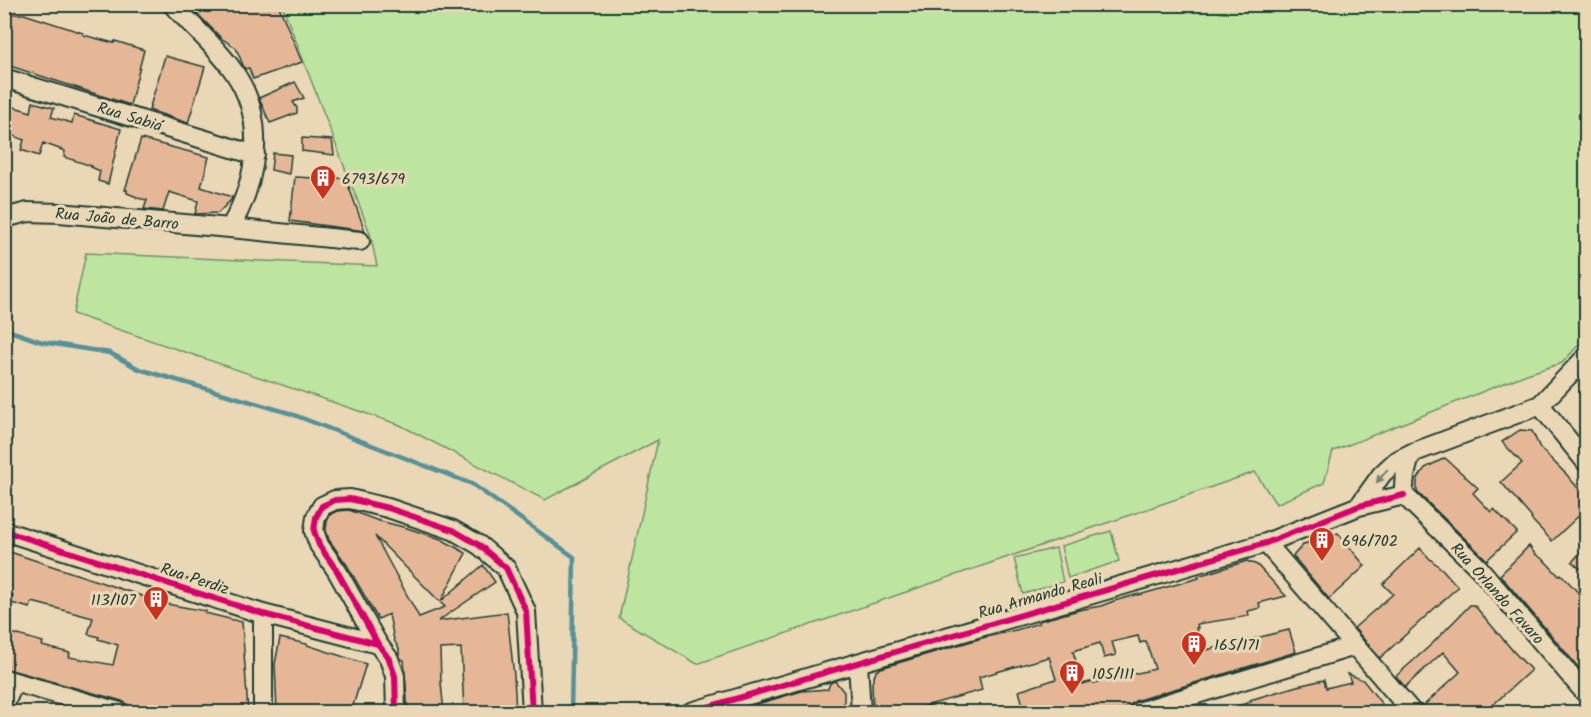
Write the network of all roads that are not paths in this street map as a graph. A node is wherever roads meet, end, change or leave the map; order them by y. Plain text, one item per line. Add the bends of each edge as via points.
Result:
1 (172, 4) edge
2 (4, 78) edge
3 (255, 155) junction
4 (4, 218) edge
5 (230, 228) junction
6 (360, 241) dead end
7 (1587, 357) edge
8 (1540, 405) junction
9 (1412, 453) junction
10 (1587, 462) edge
11 (1404, 495) junction
12 (1359, 506) junction
13 (4, 531) edge
14 (1266, 543) junction
15 (263, 614) junction
16 (378, 644) junction
17 (1355, 646) junction
18 (858, 663) junction
19 (9, 680) edge
20 (1587, 694) edge
21 (4, 706) edge
22 (726, 707) edge
23 (119, 712) edge
24 (263, 712) edge
25 (396, 712) edge
26 (532, 712) edge
27 (690, 712) edge
28 (861, 712) edge
29 (1138, 712) edge
30 (1412, 712) edge

1 - 3 street via 221,56 244,88 255,123
2 - 3 street, Rua Sabiá
3 - 5 street via 249,188
4 - 5 street, Rua João de Barro via 28,212 59,213
5 - 6 street, Rua João de Barro
7 - 8 street
8 - 9 street
8 - 10 street
9 - 11 street via 1406,467
9 -> 12 street via 1382,474
11 - 12 street, Rua Armando Reali
11 - 20 street, Rua Orlando Favaro via 1479,568
12 - 14 street, Rua Armando Reali
13 - 15 street, Rua Perdiz
14 - 17 street
14 - 18 street, Rua Armando Reali
15 - 16 street, Rua Perdiz
15 - 24 street
16 - 25 street via 395,676
16 - 26 street via 314,531 322,506 335,500 350,499 388,508 453,530 506,568 526,611
17 - 29 street
17 - 30 street
18 - 22 street, Rua Armando Reali
18 - 28 street
19 - 21 street
19 - 23 street
22 - 27 street, Rua Armando Reali

